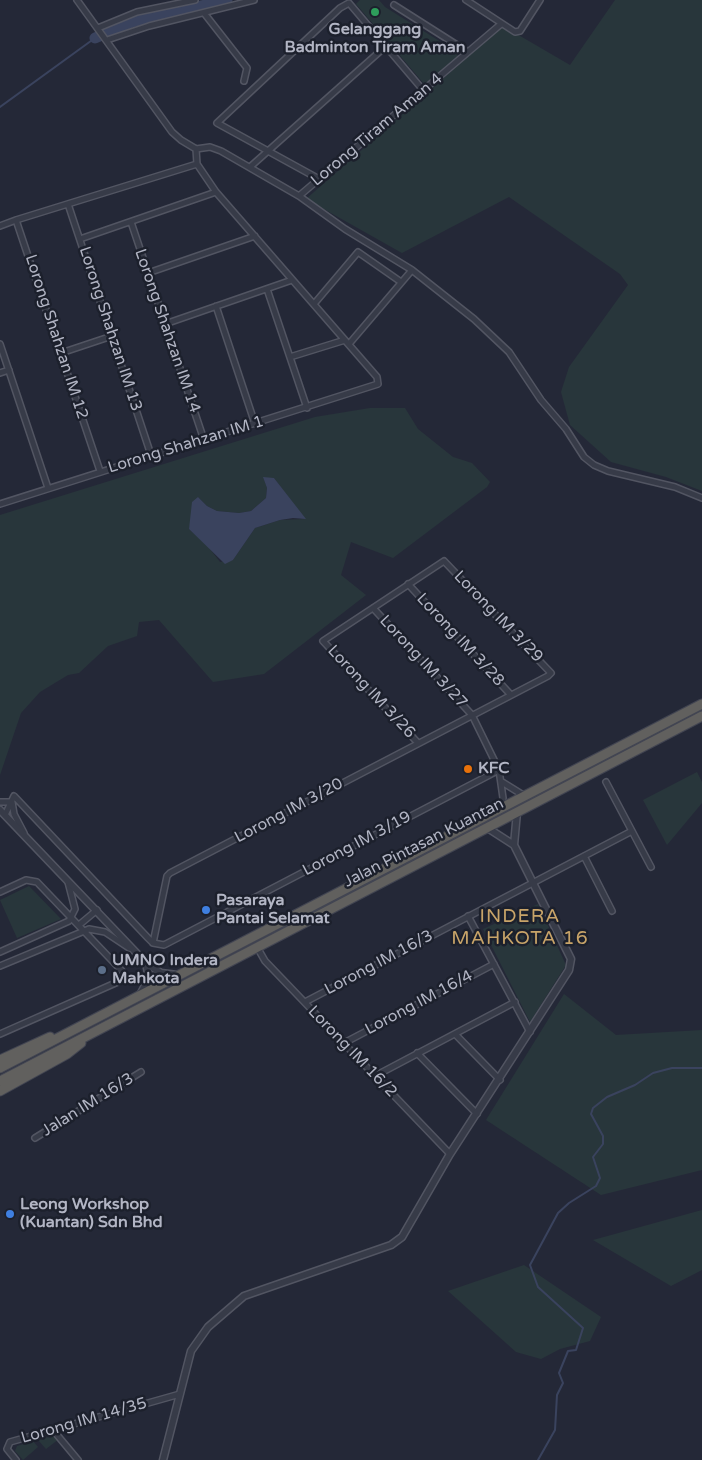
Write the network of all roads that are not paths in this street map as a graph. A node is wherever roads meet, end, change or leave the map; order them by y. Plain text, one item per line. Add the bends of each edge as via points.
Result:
1 (77, 0) edge
2 (195, 0) edge
3 (254, 0) edge
4 (466, 0) edge
5 (479, 0) edge
6 (540, 0) edge
7 (394, 5) dead end
8 (476, 6) junction
9 (204, 13) junction
10 (501, 24) junction
11 (99, 30) junction
12 (106, 39) junction
13 (386, 46) junction
14 (468, 52) junction
15 (244, 81) dead end
16 (424, 90) junction
17 (196, 148) junction
18 (268, 151) junction
19 (197, 164) junction
20 (250, 167) junction
21 (319, 179) junction
22 (216, 192) junction
23 (299, 196) junction
24 (68, 204) junction
25 (16, 220) junction
26 (130, 222) junction
27 (0, 226) edge
28 (254, 236) junction
29 (80, 240) junction
30 (412, 270) junction
31 (148, 273) junction
32 (292, 280) junction
33 (401, 282) junction
34 (267, 289) junction
35 (314, 304) junction
36 (216, 306) junction
37 (165, 324) junction
38 (112, 336) junction
39 (345, 340) junction
40 (0, 344) edge
41 (349, 344) junction
42 (61, 353) junction
43 (290, 357) junction
44 (9, 370) junction
45 (0, 373) edge
46 (307, 408) junction
47 (255, 424) junction
48 (204, 440) junction
49 (152, 455) junction
50 (100, 471) junction
51 (48, 488) junction
52 (702, 498) edge
53 (0, 504) edge
54 (408, 584) junction
55 (373, 608) junction
56 (551, 673) joint
57 (511, 695) junction
58 (702, 704) edge
59 (472, 716) junction
60 (702, 716) edge
61 (418, 743) junction
62 (499, 770) junction
63 (502, 782) junction
64 (606, 782) dead end
65 (523, 795) junction
66 (0, 802) edge
67 (12, 802) junction
68 (501, 807) junction
69 (2, 812) edge
70 (516, 812) junction
71 (486, 828) junction
72 (632, 831) junction
73 (25, 834) junction
74 (514, 845) junction
75 (584, 856) junction
76 (651, 867) dead end
77 (60, 871) junction
78 (532, 882) junction
79 (0, 892) edge
80 (97, 910) junction
81 (612, 910) dead end
82 (468, 916) junction
83 (72, 918) junction
84 (78, 925) junction
85 (84, 930) junction
86 (153, 943) junction
87 (257, 947) junction
88 (0, 952) edge
89 (136, 952) junction
90 (146, 963) junction
91 (494, 964) junction
92 (0, 966) edge
93 (183, 974) junction
94 (139, 996) junction
95 (305, 1002) junction
96 (514, 1002) junction
97 (76, 1028) junction
98 (94, 1032) junction
99 (531, 1032) junction
100 (0, 1034) edge
101 (455, 1034) junction
102 (344, 1043) junction
103 (417, 1053) junction
104 (0, 1060) edge
105 (0, 1068) edge
106 (141, 1072) dead end
107 (375, 1076) junction
108 (500, 1080) junction
109 (0, 1081) edge
110 (0, 1091) edge
111 (477, 1114) junction
112 (35, 1138) dead end
113 (450, 1154) junction
114 (180, 1394) junction
115 (53, 1430) junction
116 (16, 1460) edge
117 (78, 1460) edge
118 (163, 1460) edge

1 - 11 street
2 - 11 street via 137,12
3 - 9 street
4 - 8 street
5 - 8 street
6 - 10 street via 520,31 515,32
7 - 14 street
8 - 10 street
9 - 12 street
9 - 15 street via 247,68
10 - 14 street, Lorong Tiram Aman 4
11 - 12 street
12 - 17 street via 172,132
13 - 16 street
13 - 18 street
13 - 18 street via 349,4 340,8 217,123
14 - 16 street, Lorong Tiram Aman 4
16 - 21 street, Lorong Tiram Aman 4
17 - 19 street
17 - 20 street via 216,148
18 - 20 street
18 - 21 street
19 - 22 street
19 - 24 street
20 - 23 street
21 - 23 street, Lorong Tiram Aman 4
22 - 26 street
22 - 28 street
23 - 30 street
24 - 25 street
24 - 29 street, Lorong Shahzan IM 13
25 - 27 street
25 - 42 street, Lorong Shahzan IM 12
26 - 29 street
26 - 31 street, Lorong Shahzan IM 14
28 - 31 street
28 - 32 street
29 - 38 street, Lorong Shahzan IM 13
30 - 33 street
30 - 52 street via 474,319 509,352 541,400 594,465 675,487
31 - 37 street, Lorong Shahzan IM 14
32 - 34 street
32 - 35 street
33 - 35 street via 358,252
33 - 41 street
34 - 36 street
34 - 43 street
35 - 39 street
36 - 37 street
36 - 47 street
37 - 48 street, Lorong Shahzan IM 14
38 - 42 street
38 - 49 street, Lorong Shahzan IM 13
39 - 41 street
39 - 43 street
40 - 44 street
41 - 46 street, Lorong Shahzan IM 1 via 379,380 378,384
42 - 50 street, Lorong Shahzan IM 12
43 - 46 street
44 - 45 street
44 - 51 street
46 - 47 street, Lorong Shahzan IM 1
47 - 48 street, Lorong Shahzan IM 1
48 - 49 street, Lorong Shahzan IM 1
49 - 50 street, Lorong Shahzan IM 1
50 - 51 street, Lorong Shahzan IM 1
51 - 53 street, Lorong Shahzan IM 1
54 - 55 street
54 - 56 street, Lorong IM 3/29 via 444,561
54 - 57 street, Lorong IM 3/28
55 - 59 street, Lorong IM 3/27
55 - 61 street, Lorong IM 3/26 via 324,640
56 - 57 street, Lorong IM 3/20
57 - 59 street, Lorong IM 3/20
58 - 65 highway, Jalan Pintasan Kuantan
59 - 61 street, Lorong IM 3/20
59 - 62 street, Lorong IM 3/27
60 - 70 highway, Jalan Pintasan Kuantan
61 - 86 street, Lorong IM 3/20 via 170,873
62 - 63 street, Lorong IM 3/27
62 - 86 street, Lorong IM 3/19 via 164,945
63 - 65 street
63 - 68 street, Lorong IM 3/27
64 - 72 street
65 - 68 highway, Jalan Pintasan Kuantan
66 - 67 street
67 - 69 street
67 - 73 street via 14,814
67 - 86 street via 14,796
68 - 93 highway, Jalan Pintasan Kuantan
69 - 73 street
70 - 71 highway, Jalan Pintasan Kuantan
70 - 74 street
71 - 74 street
71 - 87 highway, Jalan Pintasan Kuantan
72 - 75 street, Lorong IM 16/3
72 - 76 street
73 - 77 street
74 - 78 street
75 - 78 street, Lorong IM 16/3
75 - 81 street
77 - 80 street
77 - 83 street via 73,898 75,909
78 - 82 street, Lorong IM 16/3
78 - 99 street via 571,959 567,974
79 - 83 street via 32,879
80 - 84 street
80 - 89 street
82 - 91 street
82 - 95 street, Lorong IM 16/3
83 - 84 street
83 - 88 street
84 - 85 street
85 - 89 street via 105,932
85 - 92 street
85 - 100 street via 122,971 120,981
87 - 95 street, Lorong IM 16/2 via 265,961
87 - 98 highway, Jalan Pintasan Kuantan
89 - 90 street
90 - 93 street via 161,973
90 - 94 street via 149,978
91 - 96 street
91 - 102 street, Lorong IM 16/4
93 - 94 highway, Jalan Pintasan Kuantan
94 - 97 highway, Jalan Pintasan Kuantan
95 - 102 street, Lorong IM 16/2
96 - 99 street
96 - 101 street
97 - 104 highway via 37,1041
97 - 105 highway, Jalan Pintasan Kuantan
98 - 109 highway, Jalan Pintasan Kuantan
98 - 110 highway via 68,1054
99 - 108 street
101 - 103 street
101 - 108 street
102 - 107 street, Lorong IM 16/2
103 - 107 street
103 - 111 street
106 - 112 street, Jalan IM 16/3
107 - 113 street, Lorong IM 16/2
108 - 111 street
111 - 113 street
113 - 114 street via 397,1242 254,1291 236,1302 208,1327 191,1351
114 - 115 street, Lorong IM 14/35
114 - 118 street
115 - 116 street, Lorong IM 14/35 via 10,1442 7,1449
115 - 117 street

